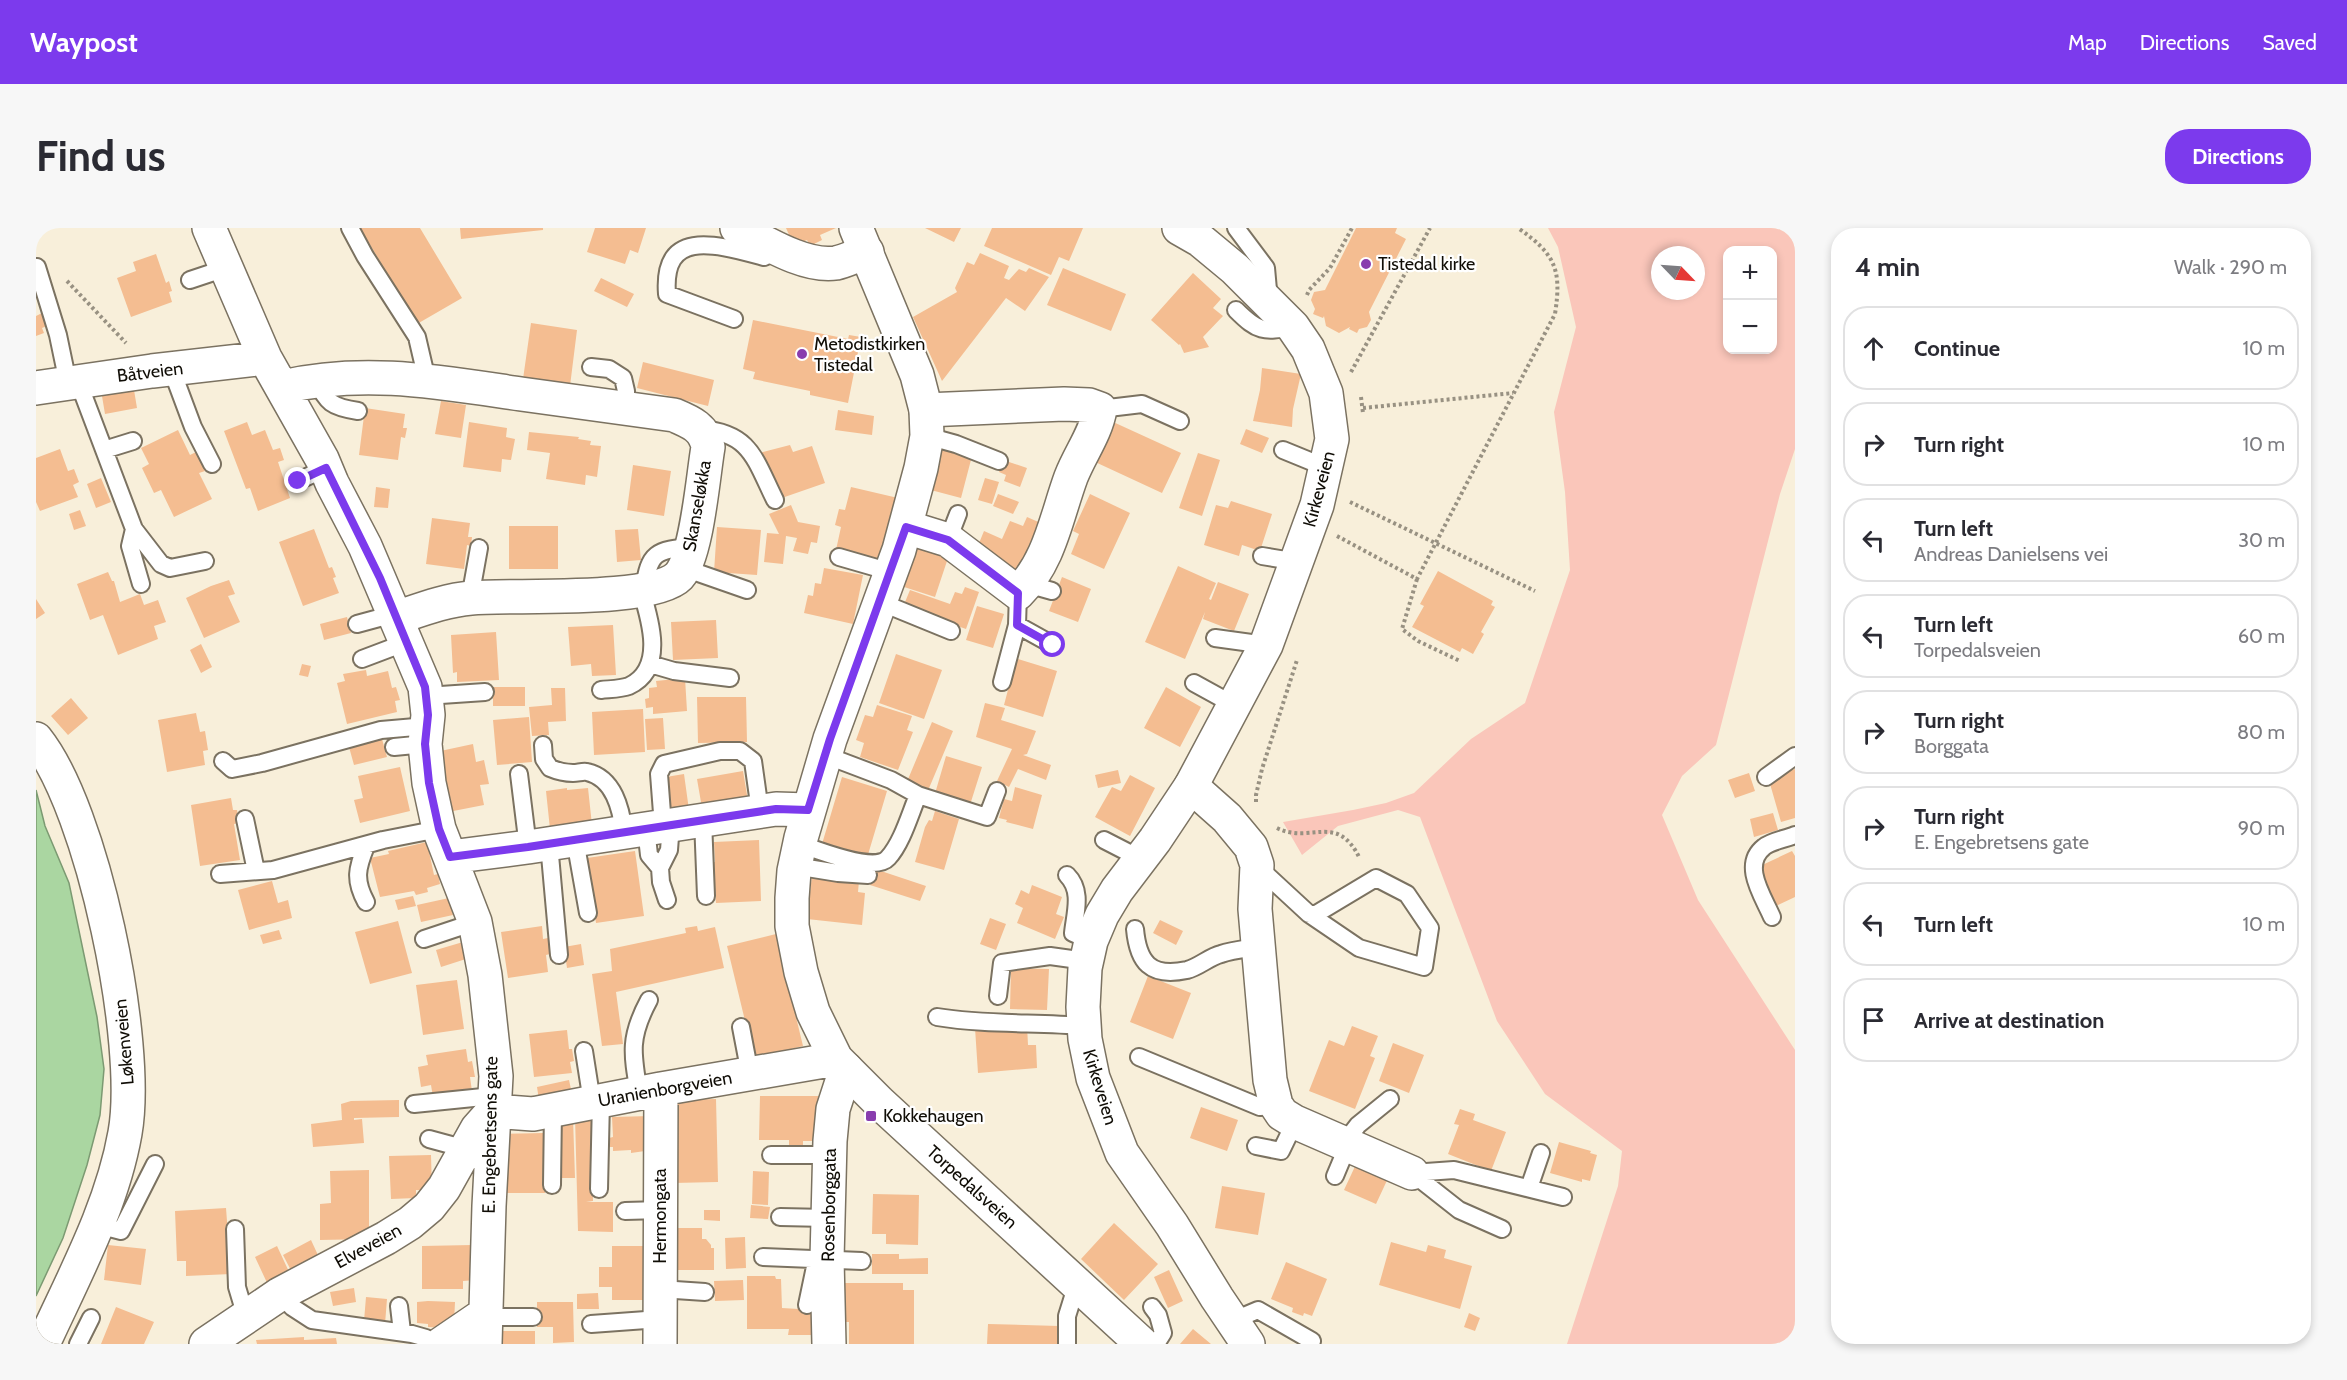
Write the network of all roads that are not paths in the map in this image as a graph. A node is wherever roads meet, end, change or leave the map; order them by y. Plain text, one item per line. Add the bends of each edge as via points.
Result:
1 (209, 228) edge
2 (350, 228) edge
3 (737, 228) edge
4 (1179, 228) edge
5 (1236, 228) edge
6 (862, 240) edge
7 (780, 250) junction
8 (37, 267) edge
9 (226, 268) junction
10 (190, 280) dead end
11 (1269, 301) junction
12 (1236, 310) dead end
13 (734, 319) dead end
14 (1293, 327) junction
15 (265, 358) junction
16 (591, 367) dead end
17 (161, 370) junction
18 (316, 379) junction
19 (427, 380) junction
20 (73, 382) junction
21 (36, 387) edge
22 (282, 387) junction
23 (626, 408) junction
24 (1100, 409) junction
25 (357, 411) dead end
26 (1180, 421) dead end
27 (926, 423) junction
28 (700, 429) junction
29 (133, 441) dead end
30 (104, 450) junction
31 (1283, 450) dead end
32 (999, 461) dead end
33 (212, 464) dead end
34 (1327, 468) junction
35 (774, 500) dead end
36 (906, 527) junction
37 (134, 529) junction
38 (479, 548) dead end
39 (1262, 556) dead end
40 (688, 557) junction
41 (839, 557) dead end
42 (205, 561) dead end
43 (1298, 562) junction
44 (141, 584) dead end
45 (886, 587) junction
46 (643, 589) junction
47 (1033, 589) junction
48 (747, 590) dead end
49 (470, 598) junction
50 (357, 624) dead end
51 (399, 624) junction
52 (1017, 625) junction
53 (951, 631) dead end
54 (1215, 638) dead end
55 (1053, 645) dead end
56 (1266, 645) junction
57 (362, 659) dead end
58 (650, 664) junction
59 (730, 678) dead end
60 (1002, 682) dead end
61 (1194, 682) dead end
62 (601, 690) dead end
63 (485, 692) dead end
64 (1234, 705) junction
65 (418, 728) junction
66 (36, 739) edge
67 (543, 745) dead end
68 (825, 755) junction
69 (1795, 756) edge
70 (222, 761) dead end
71 (519, 774) dead end
72 (1766, 777) dead end
73 (1191, 786) junction
74 (997, 791) dead end
75 (918, 795) junction
76 (808, 810) junction
77 (760, 811) junction
78 (245, 819) dead end
79 (661, 826) junction
80 (1795, 836) edge
81 (1104, 840) dead end
82 (445, 843) junction
83 (551, 844) junction
84 (366, 846) junction
85 (797, 855) junction
86 (1141, 859) junction
87 (1257, 865) junction
88 (660, 868) junction
89 (256, 871) junction
90 (220, 874) dead end
91 (868, 875) dead end
92 (1067, 875) dead end
93 (706, 896) dead end
94 (667, 900) dead end
95 (366, 902) dead end
96 (588, 913) dead end
97 (1309, 914) junction
98 (1772, 917) dead end
99 (475, 922) junction
100 (1135, 929) dead end
101 (424, 939) dead end
102 (1258, 946) junction
103 (1089, 951) junction
104 (559, 955) dead end
105 (998, 996) dead end
106 (649, 1000) dead end
107 (937, 1017) dead end
108 (1084, 1026) junction
109 (741, 1027) dead end
110 (584, 1051) dead end
111 (1139, 1057) dead end
112 (841, 1064) junction
113 (750, 1074) junction
114 (650, 1091) junction
115 (1390, 1100) dead end
116 (596, 1101) junction
117 (493, 1103) junction
118 (414, 1104) dead end
119 (553, 1109) junction
120 (1285, 1113) junction
121 (429, 1139) dead end
122 (1346, 1144) junction
123 (1256, 1146) dead end
124 (466, 1149) junction
125 (1541, 1154) dead end
126 (771, 1155) dead end
127 (829, 1155) junction
128 (155, 1164) dead end
129 (1412, 1173) junction
130 (1335, 1176) dead end
131 (552, 1185) dead end
132 (1529, 1188) junction
133 (599, 1189) dead end
134 (1563, 1197) dead end
135 (661, 1210) junction
136 (625, 1211) dead end
137 (780, 1217) dead end
138 (827, 1218) junction
139 (98, 1224) junction
140 (235, 1229) dead end
141 (1502, 1229) dead end
142 (763, 1257) dead end
143 (822, 1259) junction
144 (862, 1261) dead end
145 (1077, 1284) junction
146 (705, 1292) dead end
147 (280, 1294) junction
148 (807, 1305) dead end
149 (399, 1306) dead end
150 (1152, 1307) dead end
151 (246, 1317) junction
152 (533, 1317) dead end
153 (660, 1317) edge
154 (91, 1318) dead end
155 (591, 1324) dead end
156 (485, 1325) edge
157 (402, 1332) junction
158 (1240, 1332) edge
159 (1312, 1341) dead end
160 (43, 1344) edge
161 (78, 1344) edge
162 (206, 1344) edge
163 (433, 1344) edge
164 (441, 1344) edge
165 (829, 1344) edge
166 (1067, 1344) edge
167 (1142, 1344) edge
168 (1156, 1344) edge

1 - 9 street, E. Engebretsens gate
2 - 19 lane via 417,337
3 - 7 street
4 - 11 street, Kirkeveien via 1200,240
5 - 11 lane via 1266,268
6 - 7 street via 836,263
6 - 27 street, Torpedalsveien via 917,375
7 - 13 lane via 764,256 704,241 684,242 672,252 666,274 667,294
8 - 20 lane
9 - 10 lane
9 - 15 street, E. Engebretsens gate
11 - 14 street, Kirkeveien
12 - 14 lane via 1249,323 1267,332
14 - 34 street, Kirkeveien via 1308,349 1326,393 1332,439
15 - 17 street, Båtveien
15 - 22 street, E. Engebretsens gate
16 - 23 lane via 609,369 623,378
17 - 20 street, Båtveien
17 - 33 lane
18 - 19 street
18 - 22 street
18 - 25 lane via 324,398 341,408
19 - 23 street
20 - 21 street, Båtveien
20 - 30 lane
22 - 51 street, E. Engebretsens gate via 312,474 375,567
23 - 28 street via 674,415
24 - 26 lane via 1142,404
24 - 27 street via 1064,404
24 - 47 street via 1071,477
27 - 32 lane via 956,444
27 - 36 street, Torpedalsveien via 921,468
28 - 35 lane via 718,430 750,450
28 - 40 street, Skanseløkka via 708,447
29 - 30 lane
30 - 37 lane
31 - 34 lane
34 - 43 street, Kirkeveien
36 - 45 street, Torpedalsveien
36 - 47 street via 953,527
37 - 42 lane via 161,564 170,568
37 - 44 lane via 130,546
38 - 49 lane
39 - 43 lane
40 - 46 street, Skanseløkka via 679,576
40 - 48 lane
41 - 45 lane
43 - 56 street, Kirkeveien
45 - 53 lane
45 - 68 street, Torpedalsveien
46 - 49 street, Skanseløkka via 537,587
46 - 58 lane via 650,621
47 - 52 lane
49 - 51 street, Skanseløkka via 432,606
50 - 51 lane
51 - 57 lane
51 - 65 street, E. Engebretsens gate via 425,687
52 - 55 lane
52 - 60 lane
54 - 56 lane
56 - 64 street, Kirkeveien
58 - 59 lane
58 - 62 lane via 642,677 628,687
61 - 64 lane
63 - 65 lane
64 - 73 street, Kirkeveien
65 - 70 lane via 381,730 232,769
65 - 82 street, E. Engebretsens gate
66 - 139 street, Løkenveien via 74,813 92,869 120,991 128,1109 125,1134
67 - 79 lane via 544,759 550,768 573,773 586,771 606,782 621,811
68 - 75 lane via 891,780
68 - 76 street, Torpedalsveien
69 - 72 lane
71 - 83 lane
73 - 86 street, Kirkeveien
73 - 87 street via 1227,818 1251,847
74 - 75 lane via 987,817
75 - 85 lane via 888,860 877,864
76 - 77 street
76 - 85 street, Torpedalsveien
77 - 79 street
77 - 79 lane via 753,760 740,751 720,752 664,764 659,774
78 - 89 lane
79 - 83 street
79 - 88 lane via 669,850
79 - 88 lane via 649,855
79 - 93 lane
80 - 98 lane via 1764,846 1754,860 1753,873
81 - 86 lane
82 - 83 street
82 - 84 lane via 383,840
82 - 99 street, E. Engebretsens gate
83 - 96 lane
83 - 104 lane
84 - 89 lane
84 - 95 lane via 357,886
85 - 91 lane via 838,873
85 - 112 street, Torpedalsveien via 792,926 801,972 813,1012
86 - 103 street, Kirkeveien via 1102,915
87 - 97 lane
87 - 102 street
88 - 94 lane
89 - 90 lane
92 - 103 lane via 1074,882 1078,897 1073,933
97 - 97 lane via 1359,948 1424,967 1430,928 1407,894 1376,878 1316,914
99 - 101 lane
99 - 117 street, E. Engebretsens gate via 496,1076
100 - 102 lane via 1137,950 1147,965 1165,971 1187,970 1219,954
102 - 120 street via 1270,1080
103 - 105 lane via 1002,963
103 - 108 street, Kirkeveien
106 - 114 lane via 639,1019 632,1053
107 - 108 lane
108 - 158 street, Kirkeveien via 1093,1078 1122,1153
109 - 113 lane
110 - 116 lane
111 - 120 lane via 1260,1107
112 - 113 street, Uranienborgveien
112 - 127 street, Rosenborggata
112 - 145 street, Torpedalsveien
113 - 114 street, Uranienborgveien
114 - 116 street, Uranienborgveien
114 - 135 street, Hermongata
115 - 122 lane via 1358,1125
116 - 119 street, Uranienborgveien
116 - 133 lane
117 - 118 lane
117 - 119 street, Uranienborgveien via 533,1113
117 - 124 street, Elveveien
117 - 156 street, E. Engebretsens gate
119 - 131 lane
120 - 122 street
120 - 123 lane via 1281,1151
121 - 124 lane
122 - 129 street
122 - 130 lane
124 - 147 street, Elveveien via 444,1188 410,1223
125 - 132 lane
126 - 127 lane
127 - 138 street, Rosenborggata
128 - 139 lane via 122,1231
129 - 132 lane via 1454,1170
129 - 141 lane via 1459,1210
132 - 134 lane
135 - 136 lane
135 - 153 street, Hermongata
137 - 138 lane
138 - 143 street, Rosenborggata
139 - 160 street, Løkenveien
140 - 151 lane via 237,1287
142 - 143 lane
143 - 144 lane
143 - 148 lane
143 - 165 street, Rosenborggata
145 - 166 lane via 1067,1316
145 - 167 street, Torpedalsveien
146 - 153 lane
147 - 151 street, Elveveien
147 - 157 lane via 312,1320
149 - 157 lane
150 - 168 lane via 1163,1333
151 - 162 street, Elveveien
152 - 156 lane
153 - 155 lane
154 - 161 lane
156 - 164 street
157 - 163 lane via 426,1338
158 - 159 lane via 1258,1310

